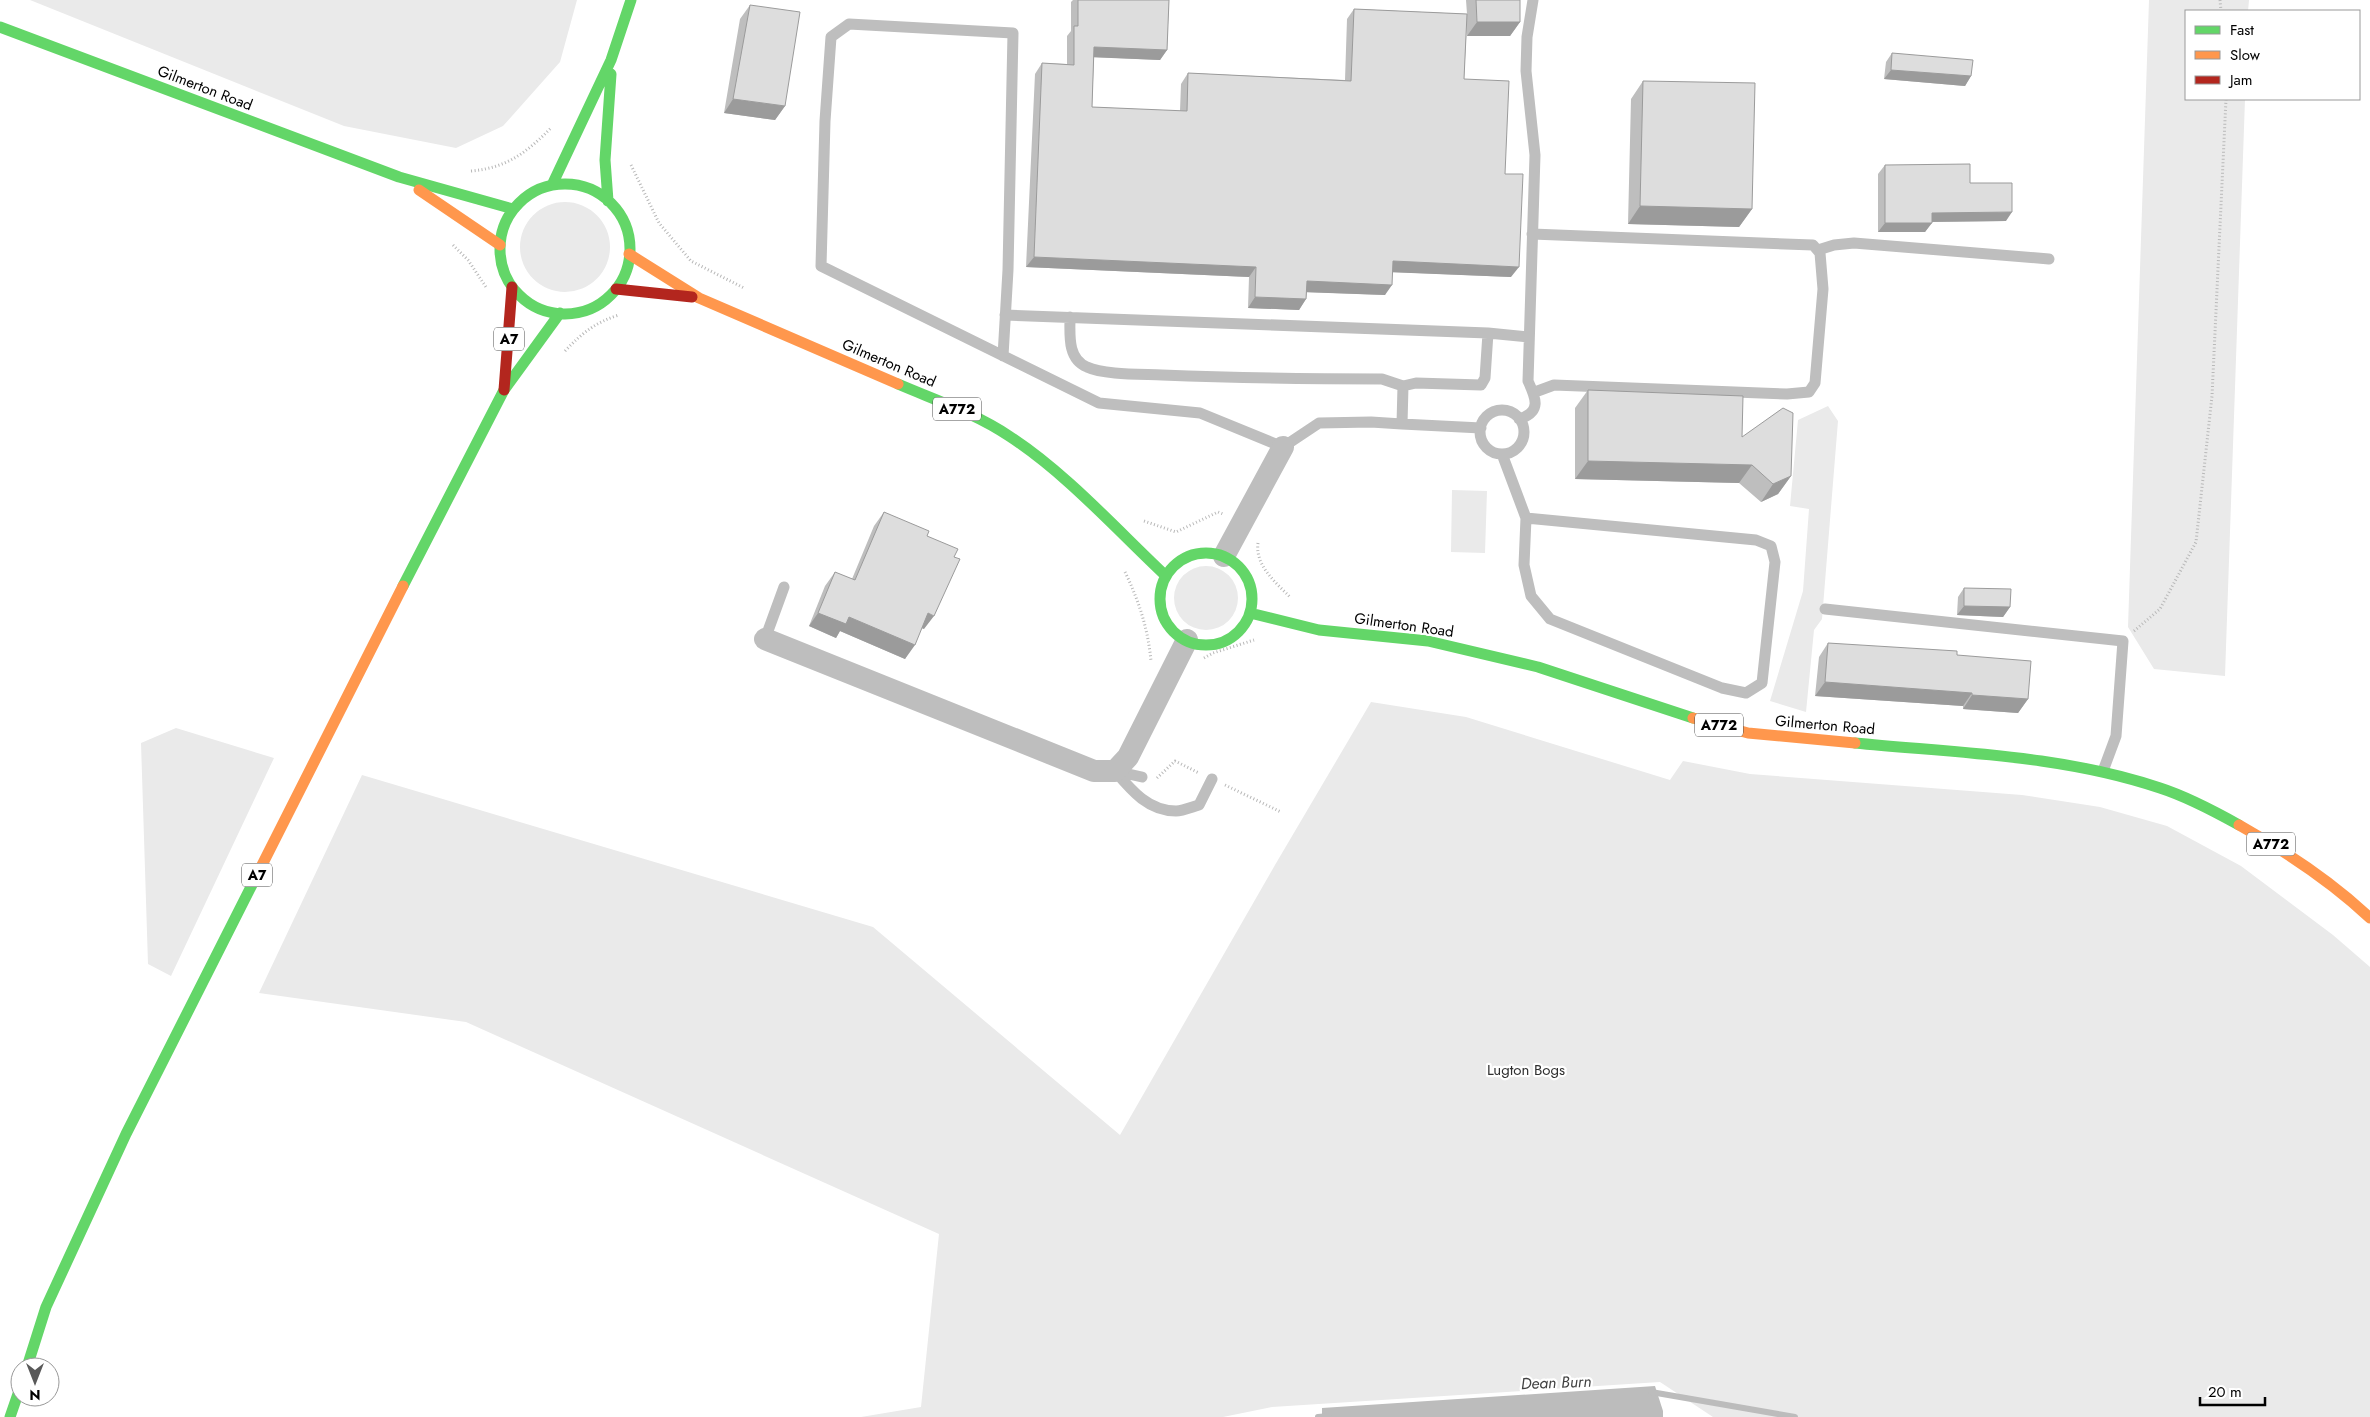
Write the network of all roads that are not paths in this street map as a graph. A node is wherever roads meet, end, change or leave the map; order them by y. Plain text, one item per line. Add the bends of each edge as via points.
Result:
1 (631, 0) edge
2 (1533, 0) edge
3 (0, 27) edge
4 (612, 60) junction
5 (399, 177) junction
6 (552, 185) junction
7 (608, 201) junction
8 (513, 210) junction
9 (1532, 234) junction
10 (500, 245) junction
11 (1818, 250) junction
12 (629, 254) junction
13 (2049, 259) dead end
14 (512, 286) junction
15 (616, 289) junction
16 (699, 298) junction
17 (560, 313) junction
18 (1005, 315) junction
19 (1070, 317) junction
20 (1488, 333) junction
21 (1529, 337) junction
22 (1003, 356) junction
23 (1403, 386) junction
24 (504, 390) junction
25 (1534, 395) junction
26 (1519, 419) junction
27 (1402, 424) junction
28 (1481, 428) junction
29 (1283, 448) junction
30 (1502, 454) junction
31 (1526, 518) junction
32 (1224, 556) junction
33 (1166, 576) junction
34 (784, 587) dead end
35 (1825, 609) dead end
36 (1250, 613) junction
37 (765, 639) joint
38 (1186, 640) junction
39 (1115, 771) junction
40 (2103, 771) junction
41 (1142, 777) dead end
42 (1212, 779) dead end
43 (2370, 918) edge
44 (30, 1357) edge

1 - 4 main road
2 - 9 lane via 1526,71 1535,154
3 - 5 main road, Gilmerton Road
4 - 6 main road
4 - 7 main road via 605,160
5 - 8 main road, Gilmerton Road
5 - 10 main road, Gilmerton Road
6 - 7 main road via 567,184 596,190
6 - 8 main road via 530,194
7 - 12 main road via 625,225
8 - 10 main road via 504,226
9 - 11 lane via 1813,245
9 - 21 lane
10 - 14 main road via 502,267
11 - 13 lane via 1854,243
11 - 25 lane via 1823,289 1815,384 1809,392 1554,385
12 - 15 main road via 625,272
12 - 16 main road, Gilmerton Road / A772
14 - 17 main road via 525,301 543,310
14 - 24 main road, A7
15 - 16 main road, Gilmerton Road / A772
15 - 17 main road via 591,308 576,313
16 - 33 main road, Gilmerton Road / A772 via 973,416 1008,435 1045,462
17 - 24 main road, A7
18 - 19 lane
18 - 22 lane
18 - 22 lane via 1013,33 849,24 831,37 821,266
19 - 20 lane
19 - 23 lane via 1070,345 1075,357 1086,367 1178,376 1382,380
20 - 21 lane
20 - 23 lane via 1485,378 1481,385 1416,383
21 - 25 lane via 1528,381
22 - 29 lane via 1099,403 1200,414
23 - 27 lane
24 - 44 main road, A7 via 126,1134 46,1307
25 - 26 lane via 1534,410 1529,416
26 - 28 lane via 1508,411 1501,411 1488,416
26 - 30 lane via 1524,432 1520,445
27 - 28 lane
27 - 29 lane via 1319,423
28 - 30 lane via 1485,446
29 - 32 street
30 - 31 lane
31 - 31 lane via 1524,565 1531,596 1550,618 1722,688 1746,693 1762,683 1775,562 1771,546 1756,540
32 - 33 main road via 1211,553 1185,558
32 - 36 main road via 1244,574 1251,593
33 - 38 main road via 1160,605 1165,620
34 - 37 lane
35 - 40 lane via 2123,641 2116,736
36 - 38 main road via 1237,632 1217,644 1202,645
36 - 40 main road, Gilmerton Road / A772 via 1319,630 1428,641 1538,667 1685,716 1748,733 2020,759
37 - 39 street via 1094,771
38 - 39 street via 1128,757
39 - 41 lane
39 - 42 lane via 1136,795 1154,807 1176,811 1198,805
40 - 43 main road, Gilmerton Road / A772 via 2162,788 2214,811 2265,840 2352,901

